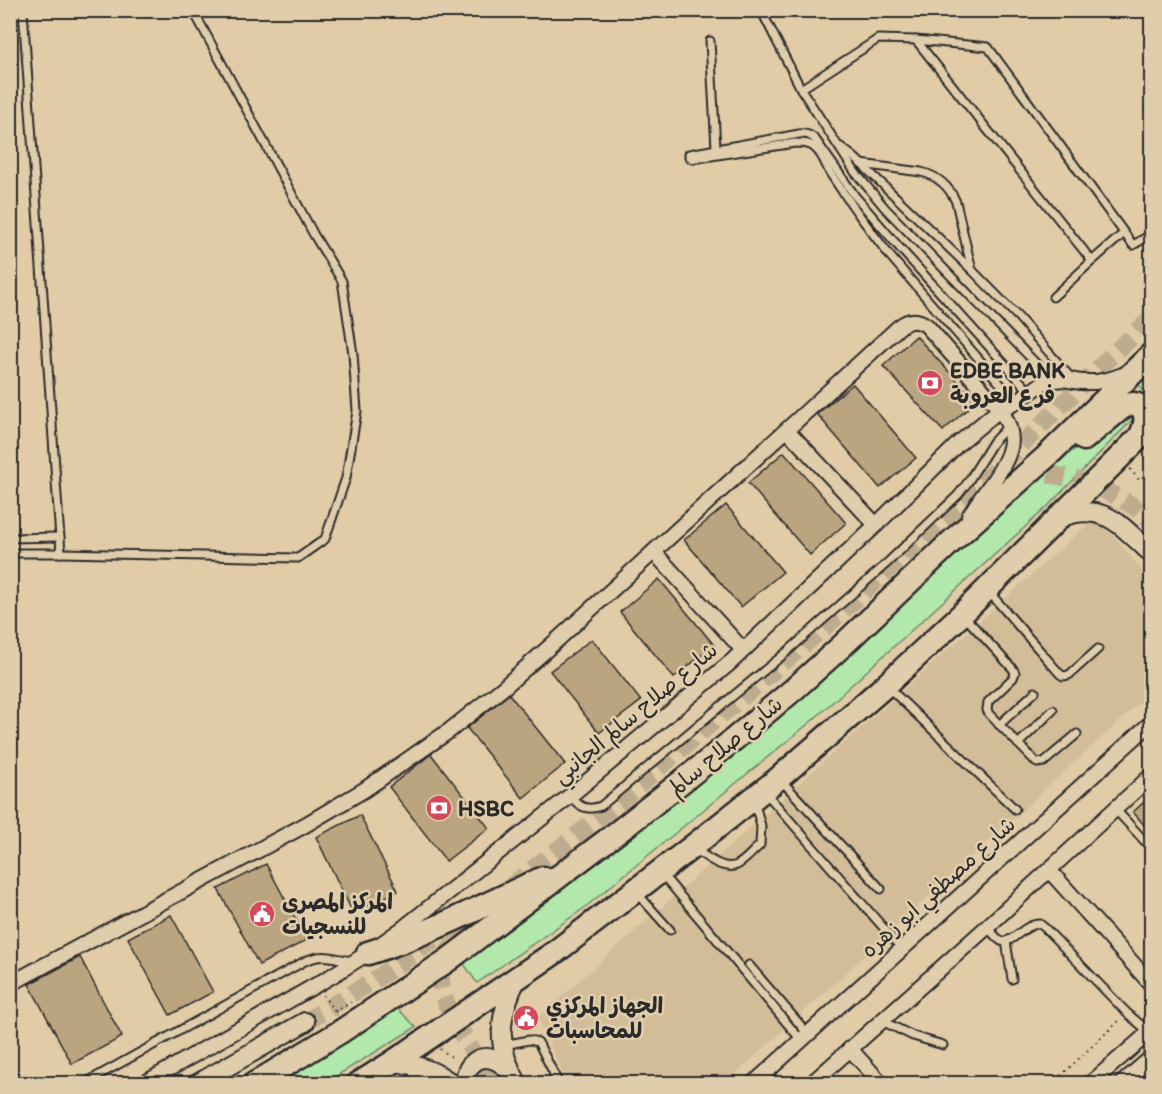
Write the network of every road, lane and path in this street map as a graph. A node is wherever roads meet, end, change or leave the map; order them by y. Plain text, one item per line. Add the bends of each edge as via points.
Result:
1 (22, 10) edge
2 (193, 10) edge
3 (761, 10) edge
4 (710, 40) dead end
5 (916, 40) junction
6 (801, 89) junction
7 (837, 143) junction
8 (716, 148) junction
9 (861, 164) junction
10 (1124, 233) junction
11 (1152, 234) edge
12 (1092, 261) junction
13 (972, 270) junction
14 (1053, 297) dead end
15 (1152, 354) edge
16 (1134, 372) junction
17 (1052, 380) junction
18 (1073, 381) junction
19 (1030, 392) junction
20 (1016, 402) junction
21 (1001, 411) junction
22 (1009, 425) junction
23 (1147, 429) edge
24 (787, 430) junction
25 (1046, 457) junction
26 (1126, 465) dead end
27 (1152, 470) edge
28 (1059, 518) junction
29 (876, 525) junction
30 (60, 537) junction
31 (10, 538) edge
32 (952, 541) junction
33 (654, 552) junction
34 (10, 553) edge
35 (61, 553) junction
36 (1152, 554) edge
37 (987, 589) junction
38 (962, 614) junction
39 (1098, 649) dead end
40 (743, 651) junction
41 (886, 685) junction
42 (1035, 692) dead end
43 (1053, 711) dead end
44 (1152, 722) edge
45 (999, 725) junction
46 (1077, 734) dead end
47 (1018, 744) junction
48 (1152, 775) edge
49 (765, 789) junction
50 (571, 795) junction
51 (1015, 809) dead end
52 (1115, 809) junction
53 (692, 847) junction
54 (1152, 849) edge
55 (580, 861) junction
56 (1049, 870) junction
57 (660, 872) junction
58 (881, 889) dead end
59 (636, 891) junction
60 (987, 927) junction
61 (670, 930) dead end
62 (1006, 941) junction
63 (902, 949) junction
64 (362, 957) junction
65 (749, 965) dead end
66 (517, 978) junction
67 (1012, 979) dead end
68 (10, 984) edge
69 (316, 985) junction
70 (1152, 985) edge
71 (351, 1002) dead end
72 (1127, 1013) junction
73 (340, 1020) junction
74 (882, 1021) junction
75 (305, 1022) tunnel mouth
76 (1150, 1031) edge
77 (804, 1037) junction
78 (503, 1045) junction
79 (943, 1045) dead end
80 (447, 1049) dead end
81 (850, 1049) junction
82 (1152, 1057) edge
83 (453, 1058) dead end
84 (393, 1062) junction
85 (414, 1075) edge
86 (513, 1076) edge
87 (86, 1083) edge
88 (143, 1083) edge
89 (197, 1083) edge
90 (254, 1083) edge
91 (358, 1083) edge
92 (452, 1083) edge
93 (465, 1083) edge
94 (559, 1083) edge
95 (753, 1083) edge
96 (811, 1083) edge
97 (882, 1083) edge
98 (1052, 1083) edge
99 (1090, 1083) edge
100 (1121, 1083) edge

1 - 30 lane
2 - 35 lane via 342,281 357,411 346,478 325,539 298,558
3 - 6 lane
4 - 8 lane
5 - 6 lane via 878,39
5 - 10 lane via 988,47
5 - 12 lane
6 - 7 lane
7 - 9 lane
7 - 17 lane via 885,208
8 - 19 lane via 811,135 855,196
8 - 20 lane via 690,153 689,157 803,142 817,150 870,231
9 - 13 lane
9 - 13 lane via 921,172 943,182 956,202
10 - 11 lane via 1133,245
10 - 12 lane
12 - 14 lane
13 - 18 lane
15 - 16 highway, شارع صلاح سالم
16 - 18 street via 1104,381
16 - 25 highway, شارع صلاح سالم
17 - 18 street
17 - 19 street, شارع صلاح سالم الجانبي
19 - 20 street, شارع صلاح سالم الجانبي
20 - 21 street, شارع صلاح سالم الجانبي
21 - 22 street
21 - 24 street via 927,326 910,321
21 - 29 street, شارع صلاح سالم الجانبي via 965,437
22 - 32 street via 1008,458
22 - 50 lane via 952,500 797,644 601,806 581,806
23 - 25 highway via 1142,409 1127,405 1084,438
23 - 28 highway
24 - 29 street
24 - 33 street
25 - 32 highway, شارع صلاح سالم
26 - 27 path via 1139,480
28 - 36 main road via 1080,512 1102,514
28 - 37 highway
29 - 40 street, شارع صلاح سالم الجانبي
30 - 31 lane
30 - 35 lane
32 - 55 highway, شارع صلاح سالم via 760,718
33 - 40 street
33 - 68 street via 503,688 393,771 305,825
34 - 35 lane
37 - 38 highway
37 - 39 lane via 1063,676
38 - 41 highway
38 - 45 lane via 1015,670 1015,676 986,706
40 - 50 street, شارع صلاح سالم الجانبي
41 - 49 highway
41 - 51 lane
42 - 45 lane
43 - 47 lane
44 - 63 street, شارع مصطفي ابو زهره
45 - 47 lane
46 - 47 lane via 1042,763 1035,762
48 - 52 street
49 - 53 highway
49 - 53 lane via 760,845 738,864 719,864
49 - 58 lane
49 - 63 lane
50 - 64 street, شارع صلاح سالم الجانبي
52 - 54 lane
52 - 56 street
53 - 57 highway
55 - 64 highway
55 - 73 highway, شارع صلاح سالم via 394,997
56 - 60 street
56 - 70 street
57 - 59 highway
57 - 77 lane
59 - 61 lane
59 - 66 highway
60 - 62 lane
60 - 74 street
62 - 67 lane
62 - 72 lane via 1029,925 1040,924
63 - 77 street, شارع مصطفي ابو زهره
64 - 69 street, شارع صلاح سالم الجانبي
64 - 87 lane via 327,956 304,961
65 - 77 lane
66 - 78 main road via 504,1012
66 - 84 highway
69 - 73 path
69 - 88 street, شارع صلاح سالم الجانبي
71 - 73 path
72 - 76 lane
72 - 98 path
73 - 90 highway, شارع صلاح سالم
74 - 79 lane
74 - 81 street
75 - 89 main road
76 - 99 street
77 - 95 street, شارع مصطفي ابو زهره
78 - 86 main road
78 - 94 lane via 538,1042
80 - 83 path
81 - 96 street
81 - 97 street
82 - 100 street
84 - 85 main road via 407,1063
84 - 91 highway
85 - 92 main road via 436,1073
86 - 93 main road via 496,1061 479,1058 468,1067

